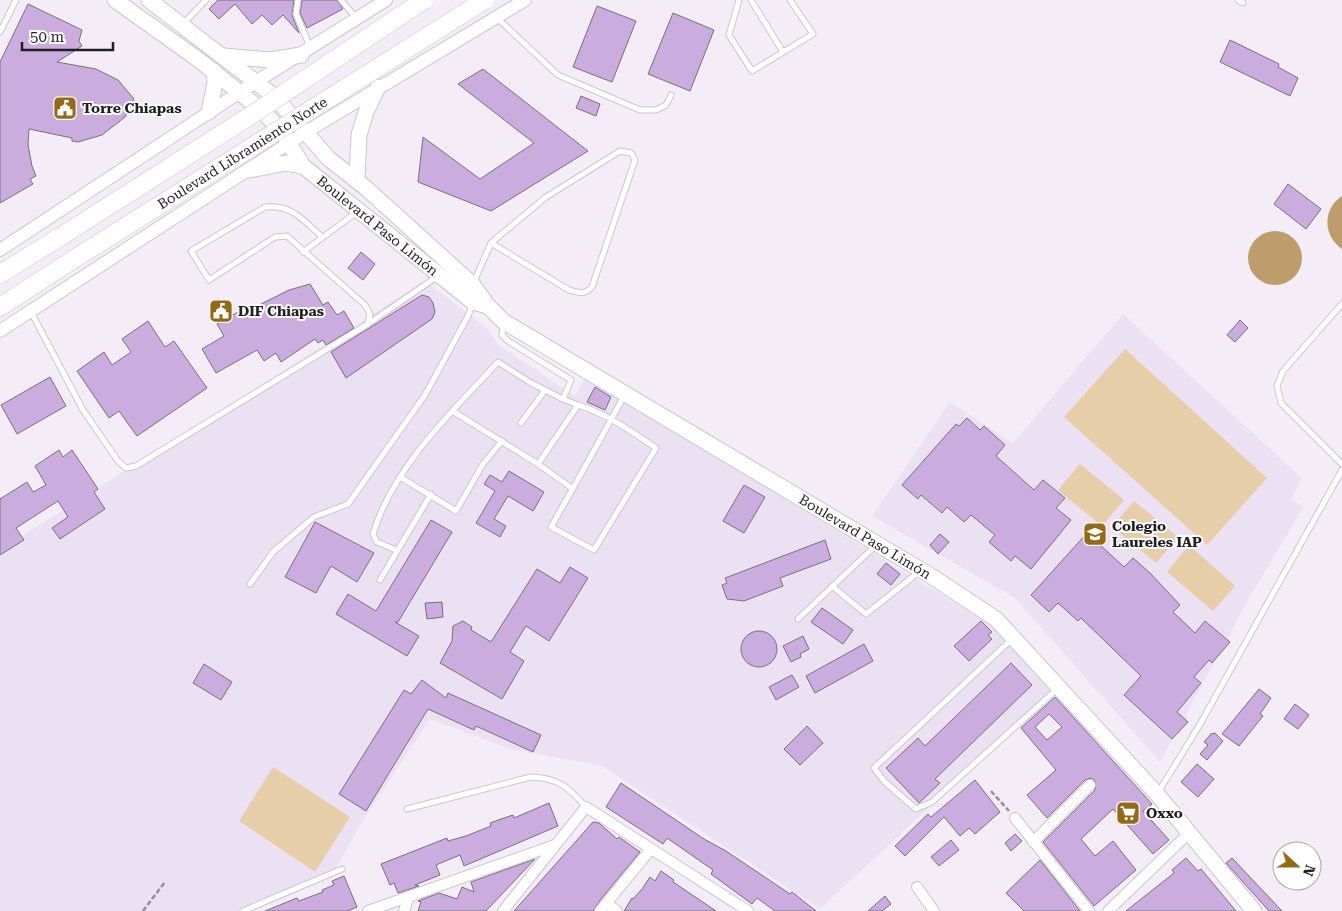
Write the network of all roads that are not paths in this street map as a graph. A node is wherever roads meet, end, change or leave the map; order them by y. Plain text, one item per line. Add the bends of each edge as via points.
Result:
1 (16, 0) edge
2 (149, 0) edge
3 (206, 0) edge
4 (298, 0) edge
5 (341, 0) edge
6 (386, 0) edge
7 (424, 0) edge
8 (485, 0) edge
9 (526, 0) edge
10 (739, 0) edge
11 (750, 0) edge
12 (790, 0) edge
13 (119, 1) edge
14 (497, 18) junction
15 (357, 19) junction
16 (2, 24) edge
17 (182, 25) junction
18 (0, 32) edge
19 (306, 52) junction
20 (783, 52) junction
21 (224, 56) junction
22 (214, 71) junction
23 (257, 82) junction
24 (378, 87) junction
25 (240, 92) junction
26 (671, 95) dead end
27 (209, 112) junction
28 (302, 127) junction
29 (290, 143) junction
30 (303, 166) junction
31 (249, 170) junction
32 (356, 180) junction
33 (358, 212) junction
34 (322, 238) junction
35 (491, 242) junction
36 (1, 249) edge
37 (303, 252) junction
38 (450, 265) junction
39 (0, 274) edge
40 (438, 276) junction
41 (473, 285) junction
42 (473, 302) junction
43 (1342, 304) edge
44 (488, 306) junction
45 (0, 307) edge
46 (30, 312) junction
47 (503, 321) junction
48 (368, 324) junction
49 (0, 331) edge
50 (545, 390) junction
51 (626, 394) junction
52 (563, 399) junction
53 (578, 405) junction
54 (454, 412) junction
55 (612, 419) junction
56 (521, 423) dead end
57 (502, 441) junction
58 (538, 464) junction
59 (1342, 464) edge
60 (1342, 470) edge
61 (400, 477) junction
62 (574, 489) junction
63 (431, 494) junction
64 (877, 544) junction
65 (396, 550) junction
66 (922, 570) junction
67 (380, 580) dead end
68 (250, 584) dead end
69 (832, 586) junction
70 (798, 619) dead end
71 (1013, 638) junction
72 (1059, 688) junction
73 (1090, 785) dead end
74 (1157, 794) junction
75 (586, 807) junction
76 (407, 809) dead end
77 (1015, 818) road end
78 (1188, 834) junction
79 (1033, 842) junction
80 (556, 845) junction
81 (651, 850) junction
82 (342, 869) dead end
83 (917, 887) dead end
84 (409, 896) junction
85 (603, 907) edge
86 (1252, 910) edge
87 (243, 911) edge
88 (368, 911) edge
89 (404, 911) edge
90 (503, 911) edge
91 (617, 911) edge
92 (748, 911) edge
93 (934, 911) edge
94 (1089, 911) edge
95 (1108, 911) edge

1 - 16 lane
2 - 17 main road, Boulevard Paso Limón
3 - 17 lane
4 - 19 lane via 296,14
5 - 15 lane
6 - 15 street
7 - 39 highway, Boulevard Libramiento Norte, bridge via 256,112
8 - 45 highway, Boulevard Libramiento Norte, bridge
9 - 14 street
10 - 20 lane via 729,36 752,71
11 - 20 lane
12 - 20 lane via 812,34
13 - 22 main road, Boulevard Paso Limón
14 - 24 street
14 - 26 lane via 558,75 640,110 656,110 666,105
15 - 19 street
16 - 18 lane
17 - 21 main road, Boulevard Paso Limón
19 - 21 main road via 270,60
19 - 23 street
21 - 23 main road, Boulevard Paso Limón
22 - 25 main road, Boulevard Paso Limón
22 - 27 main road via 216,83
23 - 25 street
23 - 28 main road, Boulevard Paso Limón
24 - 28 street
24 - 32 main road via 359,135
25 - 27 street
25 - 29 main road, Boulevard Paso Limón via 281,130
27 - 36 street
28 - 29 street
28 - 32 main road, Boulevard Paso Limón via 328,158
29 - 30 main road, Boulevard Paso Limón
29 - 31 street
30 - 31 main road via 286,163
30 - 33 main road, Boulevard Paso Limón
31 - 46 street
32 - 38 main road, Boulevard Paso Limón
33 - 34 lane
33 - 40 main road, Boulevard Paso Limón
34 - 37 lane
34 - 37 lane via 292,210 265,207 191,251 209,280 282,235
35 - 35 lane via 546,197 620,151 630,153 635,160 592,286 587,292 580,294 569,290
35 - 41 lane
37 - 48 lane via 365,305 370,314
38 - 40 lane
38 - 41 main road, Boulevard Paso Limón
40 - 42 main road, Boulevard Paso Limón
40 - 48 lane
41 - 44 main road, Boulevard Paso Limón
42 - 44 main road, Boulevard Paso Limón
42 - 68 lane via 425,395 348,504 314,517 273,552
43 - 59 lane via 1283,371 1277,386 1282,403
44 - 47 main road, Boulevard Paso Limón
46 - 48 lane via 83,410 126,468 136,466
46 - 49 street
47 - 51 main road, Boulevard Paso Limón
47 - 52 lane via 502,335 508,341 571,380
50 - 52 lane
50 - 54 lane via 498,362
50 - 56 lane
51 - 55 lane
51 - 64 main road, Boulevard Paso Limón
52 - 53 lane
53 - 55 lane
53 - 58 lane
54 - 57 lane
54 - 61 lane
55 - 62 lane
55 - 62 lane via 656,448 594,550 552,527
57 - 58 lane
57 - 63 lane via 483,464 456,511
58 - 62 lane
60 - 74 lane
61 - 63 lane
61 - 65 lane via 372,534 377,542
63 - 65 lane
64 - 66 main road, Boulevard Paso Limón
64 - 69 lane
65 - 67 lane
66 - 69 lane via 866,614
66 - 71 main road, Boulevard Paso Limón via 996,620
69 - 70 lane
71 - 72 main road, Boulevard Paso Limón
71 - 72 lane via 874,768 885,782 916,810 932,802
72 - 74 main road, Boulevard Paso Limón
73 - 79 street
74 - 78 main road, Boulevard Paso Limón
75 - 76 lane via 570,788 549,778 531,777
75 - 80 street
75 - 81 street
77 - 79 street
78 - 86 main road, Boulevard Paso Limón
78 - 95 street
79 - 94 street
80 - 84 street
80 - 90 street
81 - 85 street
81 - 92 street
82 - 87 lane
83 - 93 street
84 - 88 street
84 - 89 street
85 - 91 street

